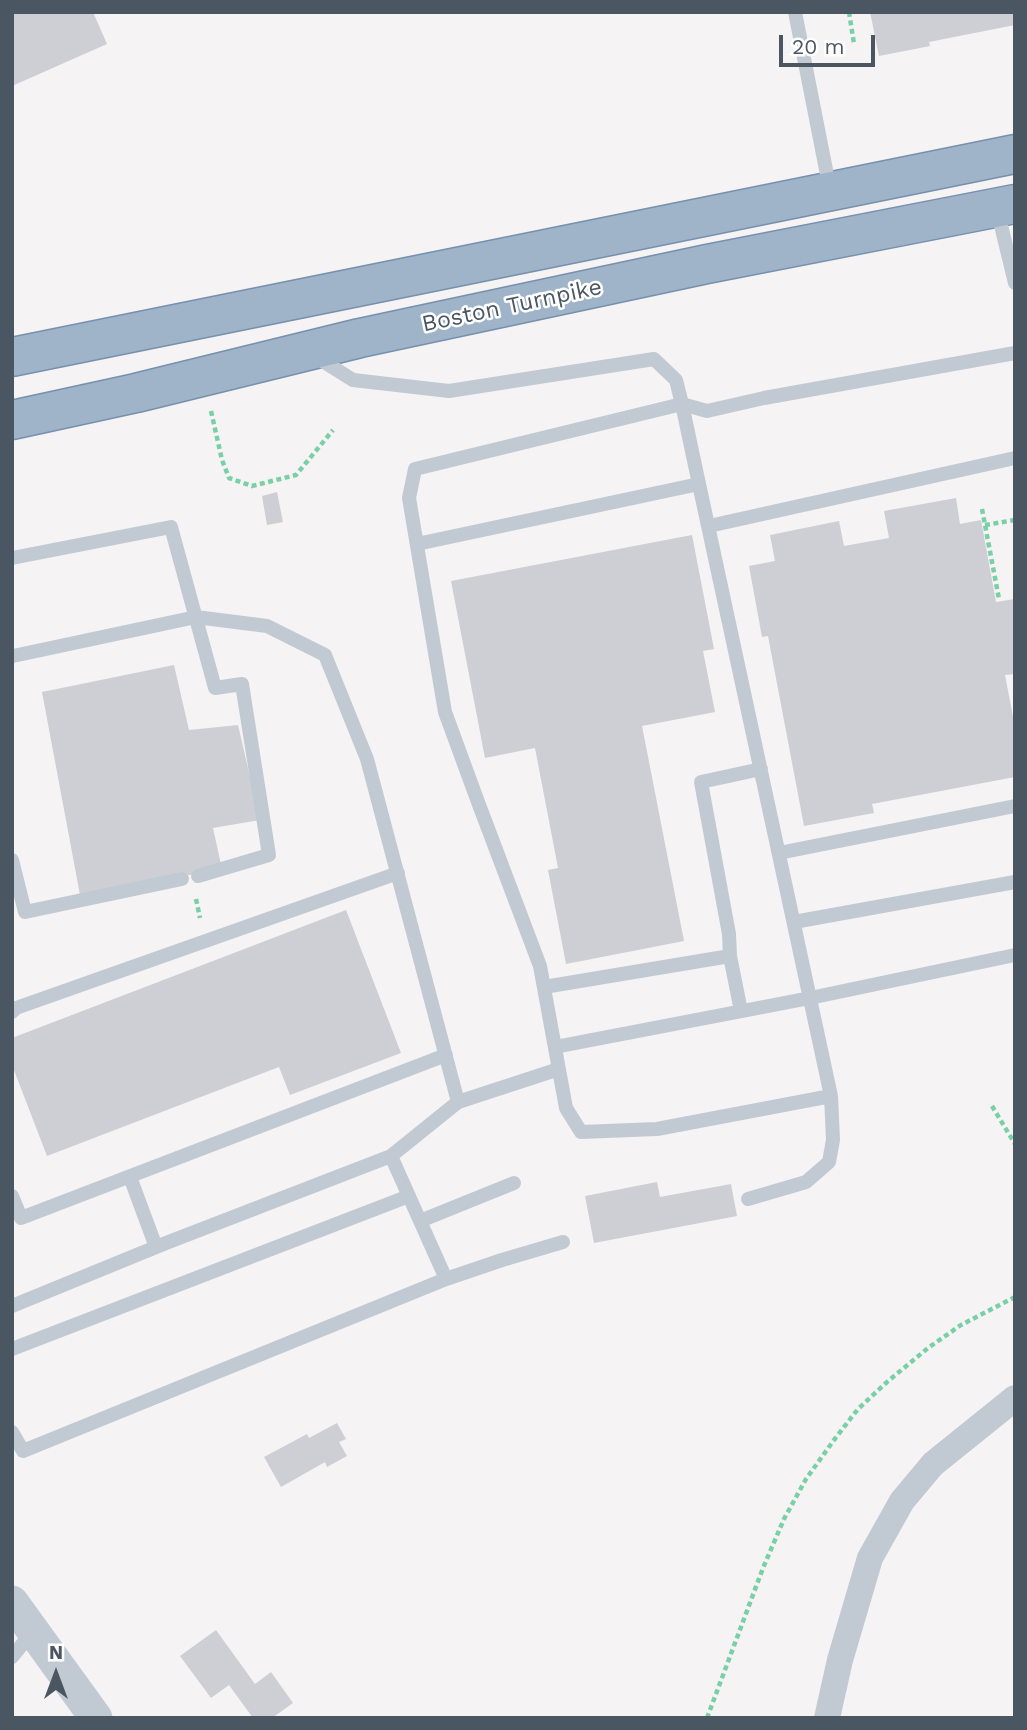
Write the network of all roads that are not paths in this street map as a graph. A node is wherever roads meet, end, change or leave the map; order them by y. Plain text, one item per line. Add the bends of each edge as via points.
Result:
1 (795, 12) edge
2 (1015, 154) edge
3 (830, 191) junction
4 (1006, 206) edge
5 (1015, 283) edge
6 (306, 351) junction
7 (1015, 353) edge
8 (12, 357) edge
9 (682, 404) junction
10 (12, 420) edge
11 (1015, 458) edge
12 (699, 484) junction
13 (709, 526) junction
14 (417, 544) junction
15 (12, 558) edge
16 (196, 617) junction
17 (13, 653) edge
18 (761, 769) junction
19 (1015, 806) edge
20 (779, 853) junction
21 (12, 860) edge
22 (398, 873) junction
23 (1015, 882) edge
24 (794, 922) junction
25 (1015, 955) edge
26 (730, 956) junction
27 (544, 986) junction
28 (810, 998) junction
29 (741, 1011) junction
30 (12, 1012) edge
31 (555, 1047) junction
32 (446, 1055) junction
33 (559, 1069) junction
34 (831, 1096) junction
35 (458, 1102) junction
36 (391, 1156) junction
37 (130, 1177) junction
38 (514, 1183) dead end
39 (12, 1196) edge
40 (409, 1196) junction
41 (748, 1199) dead end
42 (17, 1220) edge
43 (420, 1221) junction
44 (563, 1242) dead end
45 (156, 1247) junction
46 (446, 1279) junction
47 (12, 1306) edge
48 (12, 1349) edge
49 (1015, 1398) edge
50 (12, 1432) edge
51 (12, 1602) edge
52 (33, 1631) junction
53 (12, 1657) edge
54 (96, 1718) edge
55 (827, 1718) edge

1 - 3 lane
2 - 3 highway
3 - 8 highway
4 - 5 lane
4 - 6 highway, Boston Turnpike via 707,264
6 - 9 lane via 353,380 449,391 654,359 676,380
6 - 10 highway, Boston Turnpike
7 - 9 lane via 707,411
9 - 12 lane
9 - 14 lane via 415,469 409,498
11 - 13 lane
12 - 13 lane
12 - 14 lane
13 - 18 lane
14 - 27 lane via 445,712
15 - 16 lane via 171,527
16 - 17 lane
16 - 21 lane via 215,688 242,684 269,855 191,881 25,912
16 - 22 lane via 267,626 325,655 367,759
18 - 20 lane
18 - 26 lane via 701,782
19 - 20 lane
20 - 24 lane
22 - 30 lane
22 - 32 lane
23 - 24 lane
24 - 28 lane
25 - 28 lane
26 - 27 lane
26 - 29 lane
27 - 31 lane
28 - 29 lane
28 - 34 lane
29 - 31 lane
31 - 33 lane
32 - 35 lane
32 - 37 lane
33 - 34 lane via 566,1108 581,1132 657,1129
33 - 35 lane
34 - 41 lane via 829,1162 806,1182
35 - 36 lane
36 - 40 lane
36 - 45 lane
37 - 42 lane
37 - 45 lane
38 - 43 lane
39 - 42 lane
40 - 43 lane
40 - 48 lane
43 - 46 lane
44 - 46 lane
45 - 47 lane
46 - 50 lane via 23,1451
49 - 55 street via 933,1464 902,1501 870,1558
51 - 52 street
52 - 53 lane
52 - 54 street

